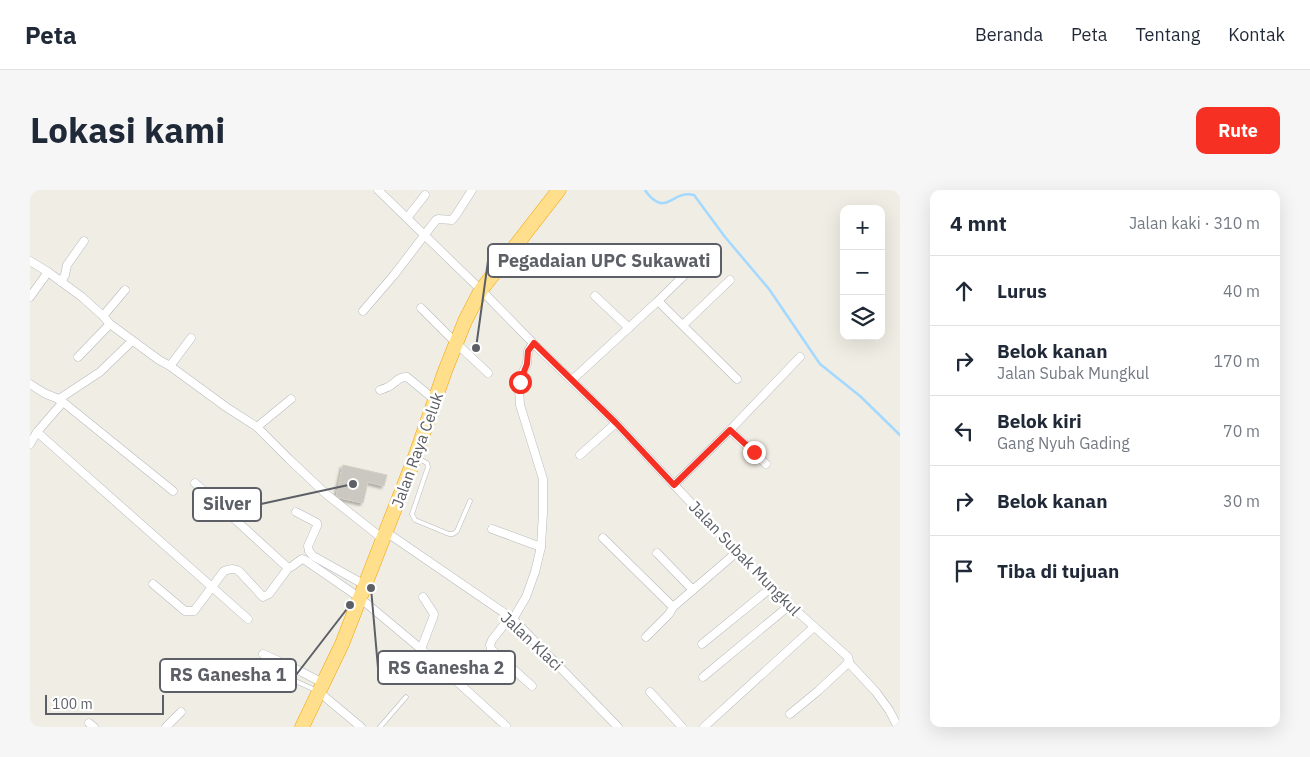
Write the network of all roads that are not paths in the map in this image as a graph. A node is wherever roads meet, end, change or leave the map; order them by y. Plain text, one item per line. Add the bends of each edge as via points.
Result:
1 (378, 190) edge
2 (472, 190) edge
3 (559, 190) edge
4 (426, 195) dead end
5 (407, 218) junction
6 (424, 236) junction
7 (521, 239) junction
8 (84, 241) dead end
9 (706, 254) dead end
10 (31, 263) edge
11 (48, 272) junction
12 (553, 272) dead end
13 (730, 280) dead end
14 (61, 282) junction
15 (125, 290) dead end
16 (481, 290) junction
17 (595, 296) dead end
18 (30, 297) edge
19 (658, 301) junction
20 (422, 308) dead end
21 (363, 311) dead end
22 (103, 316) junction
23 (110, 324) junction
24 (683, 325) junction
25 (629, 328) junction
26 (191, 338) dead end
27 (132, 341) junction
28 (456, 343) junction
29 (534, 343) junction
30 (78, 357) dead end
31 (800, 357) dead end
32 (170, 366) junction
33 (488, 373) dead end
34 (572, 380) junction
35 (737, 380) dead end
36 (30, 384) edge
37 (380, 390) dead end
38 (291, 399) dead end
39 (436, 400) junction
40 (61, 401) junction
41 (616, 423) junction
42 (257, 427) junction
43 (730, 430) junction
44 (37, 432) junction
45 (30, 444) edge
46 (580, 455) dead end
47 (415, 457) junction
48 (766, 464) dead end
49 (195, 484) dead end
50 (674, 485) junction
51 (174, 492) dead end
52 (470, 501) dead end
53 (296, 512) dead end
54 (492, 529) dead end
55 (384, 536) junction
56 (603, 538) dead end
57 (541, 547) junction
58 (737, 552) junction
59 (657, 553) dead end
60 (289, 568) junction
61 (153, 584) dead end
62 (212, 587) junction
63 (772, 587) junction
64 (361, 588) junction
65 (693, 590) junction
66 (423, 597) dead end
67 (790, 605) junction
68 (673, 607) junction
69 (512, 618) junction
70 (248, 619) dead end
71 (814, 627) junction
72 (646, 637) dead end
73 (702, 644) dead end
74 (421, 648) junction
75 (263, 654) dead end
76 (848, 662) junction
77 (274, 671) dead end
78 (703, 677) dead end
79 (532, 686) dead end
80 (321, 688) junction
81 (650, 692) dead end
82 (406, 697) dead end
83 (180, 712) dead end
84 (790, 714) dead end
85 (506, 726) dead end
86 (166, 727) edge
87 (302, 727) edge
88 (361, 727) edge
89 (380, 727) edge
90 (618, 727) edge
91 (682, 727) edge
92 (704, 727) edge
93 (898, 727) edge

1 - 5 street, Jalan Subak Mungkul
2 - 6 street via 452,220 438,219
3 - 7 highway, Jalan Raya Celuk
4 - 5 street
5 - 6 street, Jalan Subak Mungkul
6 - 16 street, Jalan Subak Mungkul
6 - 21 street
7 - 12 lane
7 - 16 highway, Jalan Raya Celuk
8 - 14 street via 67,265
9 - 19 street
10 - 11 street, Jalan Klaci
11 - 14 street, Jalan Klaci
11 - 18 street
13 - 24 street
14 - 22 street, Jalan Klaci
15 - 22 street
16 - 28 highway, Jalan Raya Celuk
16 - 29 street, Jalan Subak Mungkul
17 - 25 street
19 - 24 street
19 - 25 street
20 - 28 street
22 - 23 street, Jalan Klaci
23 - 27 street, Jalan Klaci
23 - 30 street
24 - 35 street
25 - 34 street
26 - 32 street
27 - 32 street, Jalan Klaci
27 - 40 street via 100,372
28 - 33 street
28 - 39 highway, Jalan Raya Celuk
29 - 34 street, Jalan Subak Mungkul
29 - 57 street via 528,351 519,387 520,405 543,479
31 - 43 street
32 - 42 street, Jalan Klaci
34 - 41 street, Jalan Subak Mungkul
36 - 40 street
37 - 39 street via 404,376
38 - 42 street
39 - 47 highway, Jalan Raya Celuk
40 - 44 street
40 - 51 street
41 - 46 street
41 - 50 street, Jalan Subak Mungkul
42 - 55 street, Jalan Klaci via 326,494
43 - 48 street
43 - 50 street
44 - 45 street
44 - 62 street
47 - 52 lane via 425,461 428,468 412,514 415,520 453,534
47 - 55 highway, Jalan Raya Celuk
49 - 60 street
50 - 58 street, Jalan Subak Mungkul
53 - 64 street via 317,523 308,546 311,553
54 - 57 street
55 - 64 highway, Jalan Raya Celuk
55 - 69 street, Jalan Klaci
56 - 68 street
57 - 69 street via 526,597
58 - 63 street, Jalan Subak Mungkul
58 - 65 street
59 - 65 street
60 - 62 street via 263,597 239,571 232,568 224,571
60 - 64 street via 300,560 306,560
61 - 62 street via 188,612 194,611
62 - 70 street
63 - 67 street, Jalan Subak Mungkul
63 - 73 street
64 - 74 street
64 - 80 highway, Jalan Raya Celuk via 342,644
65 - 68 street
66 - 74 street via 434,614
67 - 71 street, Jalan Subak Mungkul
67 - 78 street
68 - 72 street
69 - 79 street via 492,640 491,649
69 - 90 street, Jalan Klaci
71 - 76 street, Jalan Subak Mungkul via 848,656
71 - 92 street
74 - 85 street
75 - 80 street via 292,667
76 - 84 street
76 - 93 street, Jalan Subak Mungkul via 876,692
77 - 80 lane via 309,688
80 - 87 highway, Jalan Raya Celuk
80 - 88 street
81 - 91 street
82 - 89 lane
83 - 86 street

